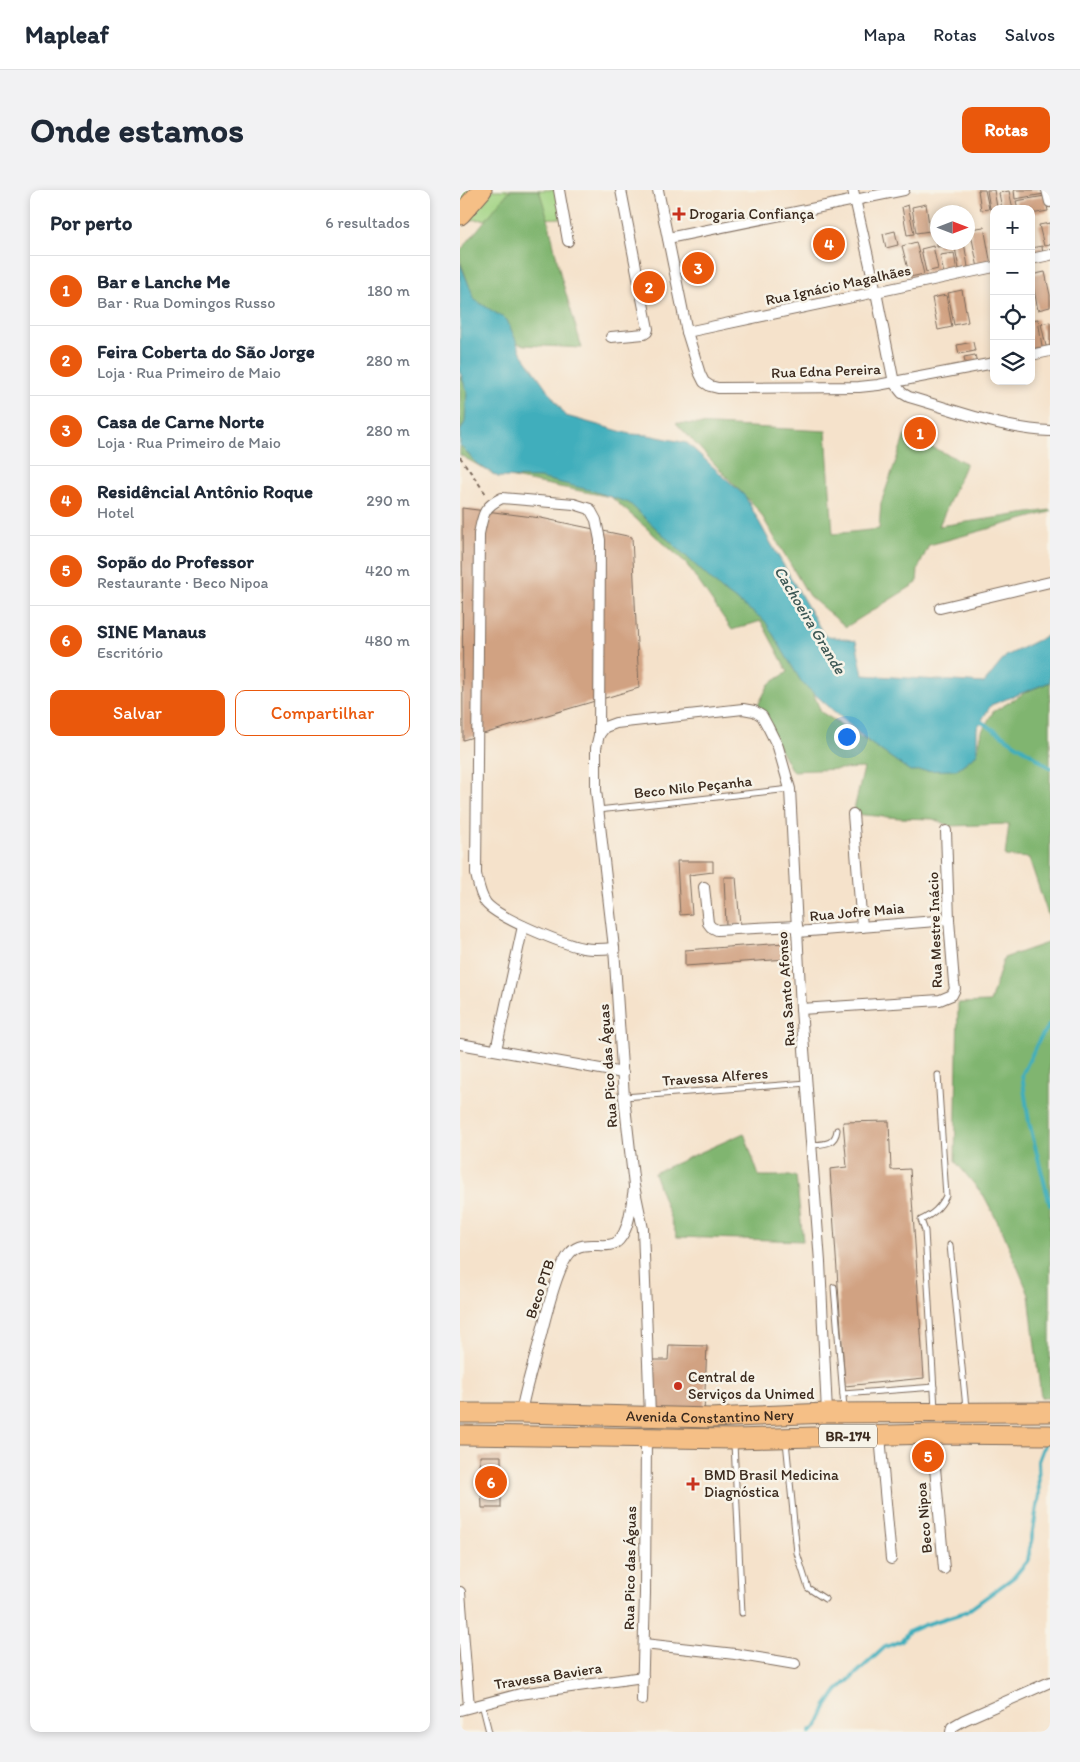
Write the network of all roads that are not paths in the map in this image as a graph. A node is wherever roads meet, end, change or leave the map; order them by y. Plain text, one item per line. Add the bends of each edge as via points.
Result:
1 (482, 190) edge
2 (560, 190) edge
3 (621, 190) edge
4 (658, 190) edge
5 (904, 190) edge
6 (1047, 190) edge
7 (854, 195) edge
8 (1050, 202) edge
9 (460, 215) edge
10 (668, 238) junction
11 (568, 242) dead end
12 (1050, 255) edge
13 (1035, 258) edge
14 (990, 268) edge
15 (876, 292) junction
16 (687, 332) junction
17 (611, 337) dead end
18 (1050, 351) edge
19 (1035, 354) edge
20 (990, 364) edge
21 (894, 383) junction
22 (1050, 430) edge
23 (1050, 582) edge
24 (940, 608) dead end
25 (599, 735) junction
26 (790, 789) junction
27 (598, 810) junction
28 (853, 814) dead end
29 (946, 831) dead end
30 (704, 887) dead end
31 (950, 920) junction
32 (522, 926) junction
33 (862, 926) junction
34 (797, 929) junction
35 (614, 948) junction
36 (801, 1010) junction
37 (460, 1044) edge
38 (496, 1050) junction
39 (623, 1073) junction
40 (938, 1075) dead end
41 (807, 1083) junction
42 (624, 1097) junction
43 (837, 1130) dead end
44 (812, 1145) junction
45 (634, 1186) junction
46 (950, 1245) dead end
47 (834, 1286) dead end
48 (934, 1387) junction
49 (842, 1394) junction
50 (966, 1411) junction
51 (935, 1412) junction
52 (1049, 1412) edge
53 (460, 1413) edge
54 (521, 1413) junction
55 (836, 1413) junction
56 (650, 1416) junction
57 (932, 1434) junction
58 (460, 1435) edge
59 (1050, 1435) edge
60 (646, 1436) junction
61 (880, 1436) junction
62 (786, 1438) junction
63 (734, 1439) junction
64 (891, 1559) dead end
65 (944, 1569) dead end
66 (460, 1592) edge
67 (825, 1599) dead end
68 (742, 1613) dead end
69 (644, 1644) junction
70 (795, 1664) dead end
71 (643, 1677) junction
72 (1050, 1682) edge
73 (642, 1700) dead end
74 (482, 1703) junction
75 (464, 1709) edge
76 (489, 1732) edge
77 (950, 1732) edge

1 - 9 highway
2 - 11 street
3 - 17 street via 648,329 644,334
4 - 10 street
5 - 7 street
6 - 8 street
7 - 10 street
7 - 15 street
10 - 16 street
12 - 13 street
14 - 15 street, Rua Ignácio Magalhães
15 - 16 street, Rua Ignácio Magalhães
15 - 21 street
16 - 21 street, Rua Edna Pereira via 704,382 718,388 859,387
18 - 19 street
20 - 21 street, Rua Edna Pereira
21 - 22 street via 909,397 1015,427
23 - 24 street
25 - 26 street, Rua Santo Afonso via 605,727 616,722 743,709 754,711 762,716 778,747
25 - 27 street, Rua Pico das Águas via 596,748
25 - 32 street, Rua Pico das Águas via 600,540 596,520 590,509 574,504 502,498 483,513 479,534 476,874 486,903
26 - 27 lane, Beco Nilo Peçanha
26 - 34 street, Rua Santo Afonso
27 - 35 street, Rua Pico das Águas
28 - 33 street
29 - 31 street, Rua Mestre Inácio
30 - 34 street, Rua Jofre Maia via 708,924 716,930
31 - 33 street, Rua Jofre Maia
31 - 36 street, Rua Mestre Inácio via 955,989 946,999
32 - 35 street via 583,948
32 - 38 street
33 - 34 street, Rua Jofre Maia
34 - 36 street, Rua Santo Afonso
35 - 39 street, Rua Pico das Águas
36 - 41 street, Rua Santo Afonso
37 - 38 street
38 - 39 street
39 - 42 street, Rua Pico das Águas
40 - 48 lane via 946,1196 941,1206 921,1220 925,1231
41 - 42 lane, Travessa Alferes
41 - 44 street, Rua Santo Afonso
42 - 45 street, Rua Pico das Águas
43 - 44 lane via 832,1142
44 - 55 street, Rua Santo Afonso
45 - 54 street, Beco PTB via 628,1220 620,1240 611,1244 581,1246 568,1254 545,1320
45 - 56 street, Rua Pico das Águas via 645,1252
46 - 50 lane
47 - 49 lane
48 - 49 lane
48 - 51 lane
49 - 55 lane
50 - 51 highway, Avenida Constantino Nery / BR-174
50 - 52 highway, Avenida Constantino Nery / BR-174
51 - 55 highway, Avenida Constantino Nery / BR-174
53 - 54 highway, Avenida Constantino Nery / BR-174
54 - 56 highway, Avenida Constantino Nery / BR-174
55 - 56 highway, Avenida Constantino Nery / BR-174 via 710,1418
57 - 59 highway, Avenida Constantino Nery / BR-174
57 - 61 highway, Avenida Constantino Nery / BR-174
57 - 65 street, Beco Nipoa
58 - 60 highway, Avenida Constantino Nery / BR-174
60 - 63 highway, Avenida Constantino Nery / BR-174
60 - 69 street, Rua Pico das Águas
61 - 62 highway, Avenida Constantino Nery / BR-174
61 - 64 street
62 - 63 highway, Avenida Constantino Nery / BR-174
62 - 67 lane via 797,1553 808,1588
63 - 68 lane
66 - 75 street
69 - 70 street
69 - 71 street, Rua Pico das Águas
71 - 73 street, Rua Pico das Águas
71 - 74 street, Travessa Baviera via 529,1692
72 - 77 street via 964,1720
74 - 75 street, Travessa Baviera
74 - 76 lane

